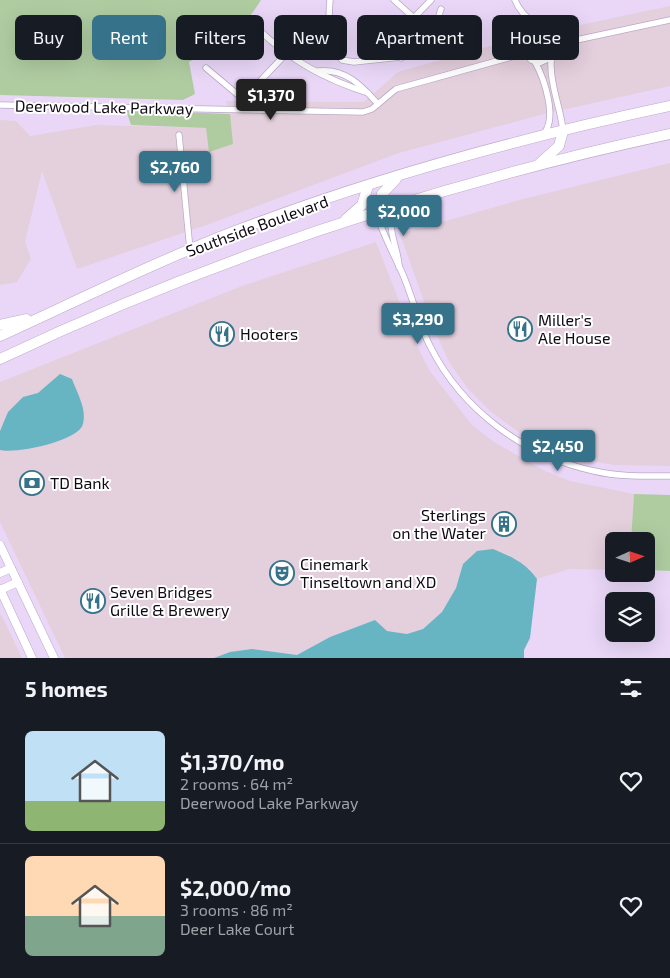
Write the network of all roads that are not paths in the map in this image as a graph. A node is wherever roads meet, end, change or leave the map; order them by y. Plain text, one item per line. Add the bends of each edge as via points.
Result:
1 (330, 0) edge
2 (394, 0) edge
3 (431, 0) edge
4 (515, 0) edge
5 (440, 9) dead end
6 (328, 15) edge
7 (411, 15) edge
8 (417, 15) edge
9 (438, 15) edge
10 (524, 15) edge
11 (670, 20) edge
12 (264, 35) edge
13 (579, 39) edge
14 (274, 44) edge
15 (280, 60) edge
16 (297, 60) edge
17 (342, 60) edge
18 (378, 60) edge
19 (501, 60) edge
20 (546, 60) edge
21 (550, 60) edge
22 (535, 62) joint
23 (206, 68) dead end
24 (318, 72) junction
25 (342, 74) junction
26 (340, 82) junction
27 (368, 93) junction
28 (378, 104) junction
29 (0, 105) edge
30 (670, 106) edge
31 (563, 130) junction
32 (670, 134) edge
33 (179, 135) dead end
34 (540, 136) junction
35 (537, 166) junction
36 (399, 177) junction
37 (368, 186) junction
38 (403, 203) junction
39 (376, 212) junction
40 (334, 226) junction
41 (190, 250) junction
42 (399, 267) junction
43 (46, 315) junction
44 (0, 325) edge
45 (0, 336) edge
46 (0, 359) edge
47 (670, 476) edge
48 (0, 545) edge
49 (11, 568) junction
50 (0, 573) edge
51 (18, 582) junction
52 (0, 590) edge
53 (32, 658) edge
54 (54, 658) edge

1 - 6 street
2 - 7 street
3 - 8 street
4 - 10 street
5 - 9 street
11 - 13 street
12 - 14 street
15 - 23 street via 247,94 237,94
16 - 24 street
17 - 18 street
19 - 28 street, Deerwood Lake Parkway via 396,89
20 - 22 street
21 - 31 street
22 - 34 street via 550,116 548,128
24 - 25 street via 328,70
24 - 26 street
25 - 26 street
25 - 27 street via 354,78
26 - 27 street
27 - 28 street
28 - 29 street, Deerwood Lake Parkway via 372,109 352,112
30 - 31 highway, Southside Boulevard
31 - 34 highway, Southside Boulevard
31 - 35 highway via 559,146
32 - 35 highway, Southside Boulevard
33 - 41 street
34 - 36 highway, Southside Boulevard
35 - 38 highway, Southside Boulevard
36 - 37 highway, Southside Boulevard
36 - 39 highway via 382,194
37 - 40 highway via 362,205
37 - 41 highway, Southside Boulevard
38 - 39 highway, Southside Boulevard
38 - 42 street via 393,213 391,221
39 - 40 highway, Southside Boulevard
39 - 42 street via 390,252
40 - 46 highway, Southside Boulevard via 154,291
41 - 43 highway, Southside Boulevard
42 - 47 street via 438,361 471,403 503,431 539,453 578,467 611,474
43 - 44 highway
43 - 45 highway, Southside Boulevard
48 - 49 main road
49 - 50 main road
49 - 51 main road
51 - 52 main road
51 - 54 main road
52 - 53 main road

